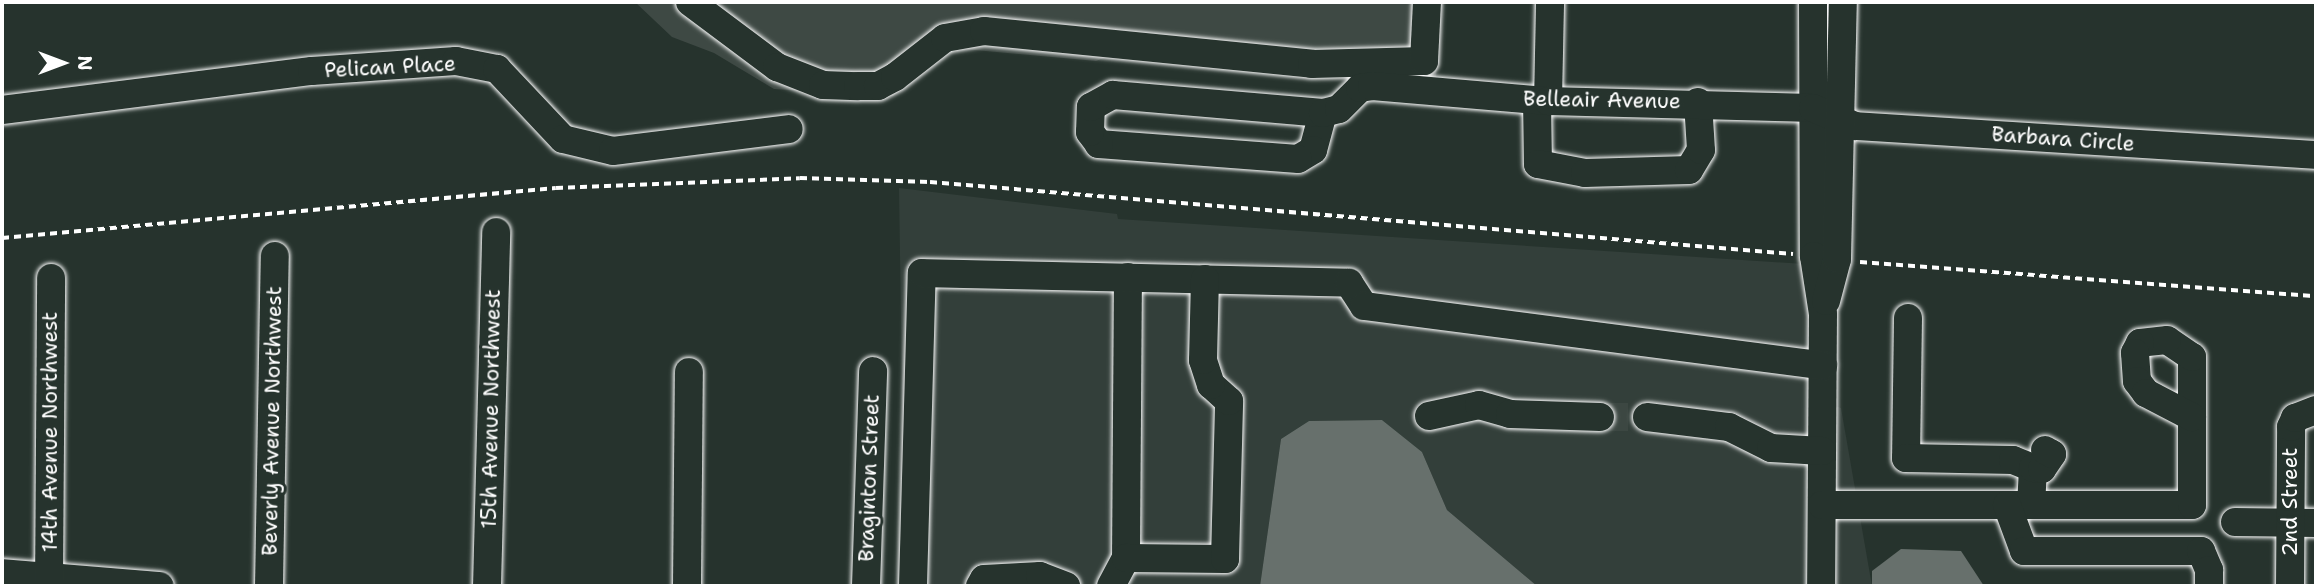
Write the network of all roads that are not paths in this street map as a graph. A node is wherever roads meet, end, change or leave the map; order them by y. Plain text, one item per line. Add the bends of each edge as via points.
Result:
1 (690, 2) edge
2 (1427, 2) edge
3 (1550, 2) edge
4 (1813, 2) edge
5 (1843, 2) edge
6 (1542, 101) junction
7 (1698, 102) junction
8 (1813, 108) junction
9 (2, 110) edge
10 (1323, 113) junction
11 (1841, 120) junction
12 (789, 129) dead end
13 (2316, 155) edge
14 (496, 232) dead end
15 (275, 256) dead end
16 (1825, 258) junction
17 (1128, 277) junction
18 (51, 278) dead end
19 (1205, 279) junction
20 (1908, 318) dead end
21 (1823, 366) junction
22 (873, 371) dead end
23 (689, 372) dead end
24 (2306, 414) edge
25 (1429, 416) dead end
26 (1600, 416) tunnel mouth
27 (1647, 417) tunnel mouth
28 (2192, 417) dead end
29 (1822, 451) junction
30 (1822, 505) junction
31 (2019, 505) junction
32 (2235, 522) dead end
33 (2303, 523) edge
34 (1126, 558) junction
35 (2, 573) edge
36 (49, 582) edge
37 (159, 586) edge
38 (269, 586) edge
39 (487, 586) edge
40 (687, 586) edge
41 (866, 586) edge
42 (913, 586) edge
43 (980, 586) edge
44 (1066, 586) edge
45 (1111, 586) edge
46 (1821, 586) edge
47 (2209, 586) edge
48 (2290, 586) edge

1 - 2 street via 777,67 823,85 878,86 945,38 985,31 1312,64 1424,61
3 - 6 street
4 - 8 street
5 - 11 street
6 - 7 street, Belleair Avenue
6 - 7 street via 1538,164 1585,173 1689,170 1701,150
6 - 10 street, Belleair Avenue via 1360,88 1339,108
7 - 8 street, Belleair Avenue
8 - 11 street, Barbara Circle
8 - 16 street
9 - 12 street, Pelican Place via 312,71 456,61 497,69 563,139 612,151
10 - 10 street via 1113,95 1091,107 1090,132 1099,144 1298,159 1313,150
11 - 13 street, Barbara Circle via 1855,125
11 - 16 street
14 - 39 street, 15th Avenue Northwest
15 - 38 street, Beverly Avenue Northwest
16 - 21 street
17 - 19 street
17 - 34 street
17 - 42 street via 922,273
18 - 36 street, 14th Avenue Northwest
19 - 21 street via 1349,283 1364,306
19 - 34 street via 1203,360 1211,384 1229,401 1225,559
20 - 31 street via 1906,458 2030,455
21 - 29 street
22 - 41 street, Braginton Street
23 - 40 street
24 - 33 street, 2nd Street via 2290,438
25 - 26 street via 1479,405 1510,414
27 - 29 street via 1729,427 1771,448
28 - 31 street via 2192,505
29 - 30 street
30 - 31 street
30 - 46 street
31 - 47 street via 2024,551 2201,551 2209,570
32 - 33 street
33 - 48 street, 2nd Street
34 - 45 street
35 - 36 street
36 - 37 street
43 - 44 street via 984,579 1040,576

